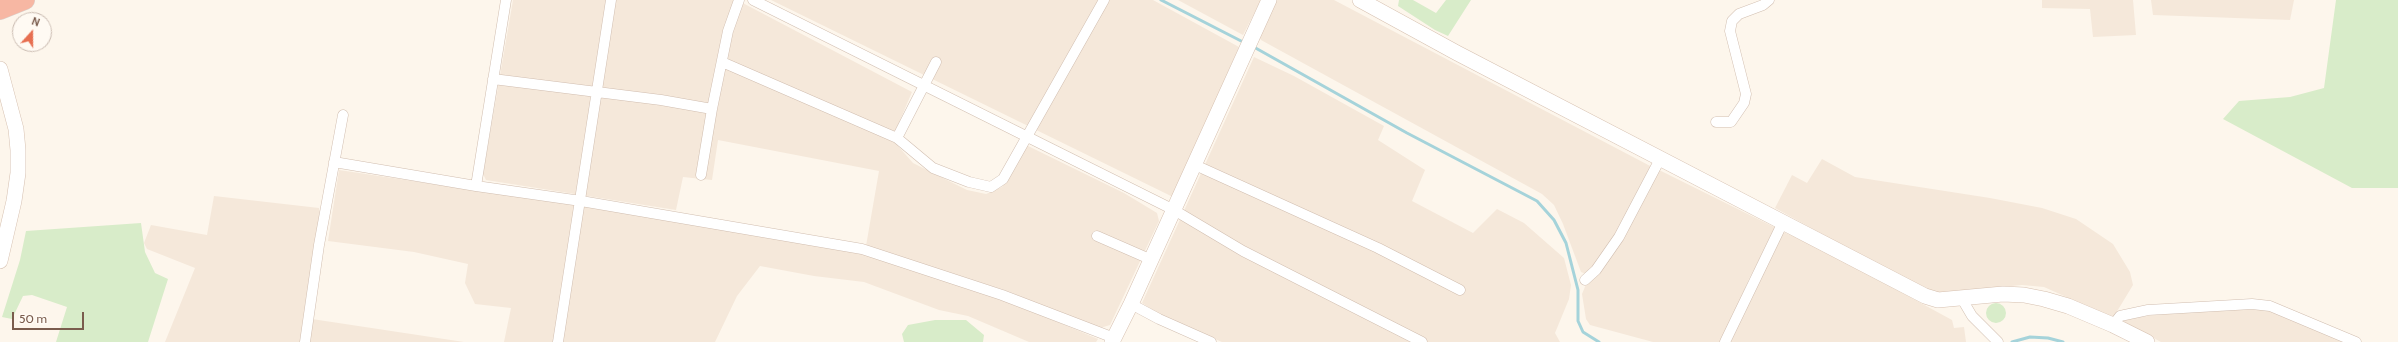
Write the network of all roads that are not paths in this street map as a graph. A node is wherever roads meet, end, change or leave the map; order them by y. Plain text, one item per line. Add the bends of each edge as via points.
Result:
1 (25, 0) edge
2 (506, 0) edge
3 (611, 0) edge
4 (739, 0) edge
5 (753, 0) edge
6 (1104, 0) edge
7 (1269, 0) edge
8 (1360, 0) edge
9 (1769, 0) edge
10 (0, 10) edge
11 (722, 62) junction
12 (936, 62) dead end
13 (0, 69) edge
14 (493, 79) junction
15 (924, 87) junction
16 (598, 93) junction
17 (712, 109) junction
18 (343, 115) dead end
19 (1716, 122) dead end
20 (1026, 137) junction
21 (897, 138) junction
22 (1660, 159) junction
23 (334, 162) junction
24 (1195, 165) junction
25 (701, 175) dead end
26 (476, 186) junction
27 (581, 201) junction
28 (1174, 210) junction
29 (1783, 222) junction
30 (1097, 236) dead end
31 (1152, 260) junction
32 (0, 262) edge
33 (1584, 280) dead end
34 (1460, 290) dead end
35 (1962, 299) junction
36 (1132, 304) junction
37 (2113, 325) junction
38 (1113, 340) edge
39 (305, 342) edge
40 (558, 342) edge
41 (1212, 342) edge
42 (1422, 342) edge
43 (1725, 342) edge
44 (1998, 342) edge
45 (2147, 342) edge
46 (2356, 342) edge

1 - 10 highway
2 - 14 street
3 - 16 street
4 - 11 street via 728,31
5 - 15 street
6 - 20 street
7 - 24 street
8 - 22 street
9 - 19 street via 1739,14 1732,22 1730,31 1746,94 1744,103 1732,122
11 - 17 street
11 - 21 street
12 - 15 street
13 - 32 street via 16,129 18,150 14,201
14 - 16 street
14 - 26 street
15 - 20 street
15 - 21 street
16 - 17 street
16 - 27 street
17 - 25 street
18 - 23 street
20 - 21 street via 1003,179 991,187 969,182 933,168
20 - 28 street
22 - 29 street
22 - 33 street via 1619,237 1596,270
23 - 26 street
23 - 39 street
24 - 28 street
24 - 34 street via 1378,248
26 - 27 street
27 - 38 street via 862,249 1002,295
27 - 40 street via 576,218
28 - 31 street
28 - 42 street via 1243,251
29 - 35 street via 1925,296 1938,300
29 - 43 street
30 - 31 street
31 - 36 street
35 - 37 street via 2003,294 2024,295 2068,306
35 - 44 street via 1972,316
36 - 38 street
36 - 41 street
37 - 45 street
37 - 46 street via 2120,316 2148,310 2252,304 2270,306

